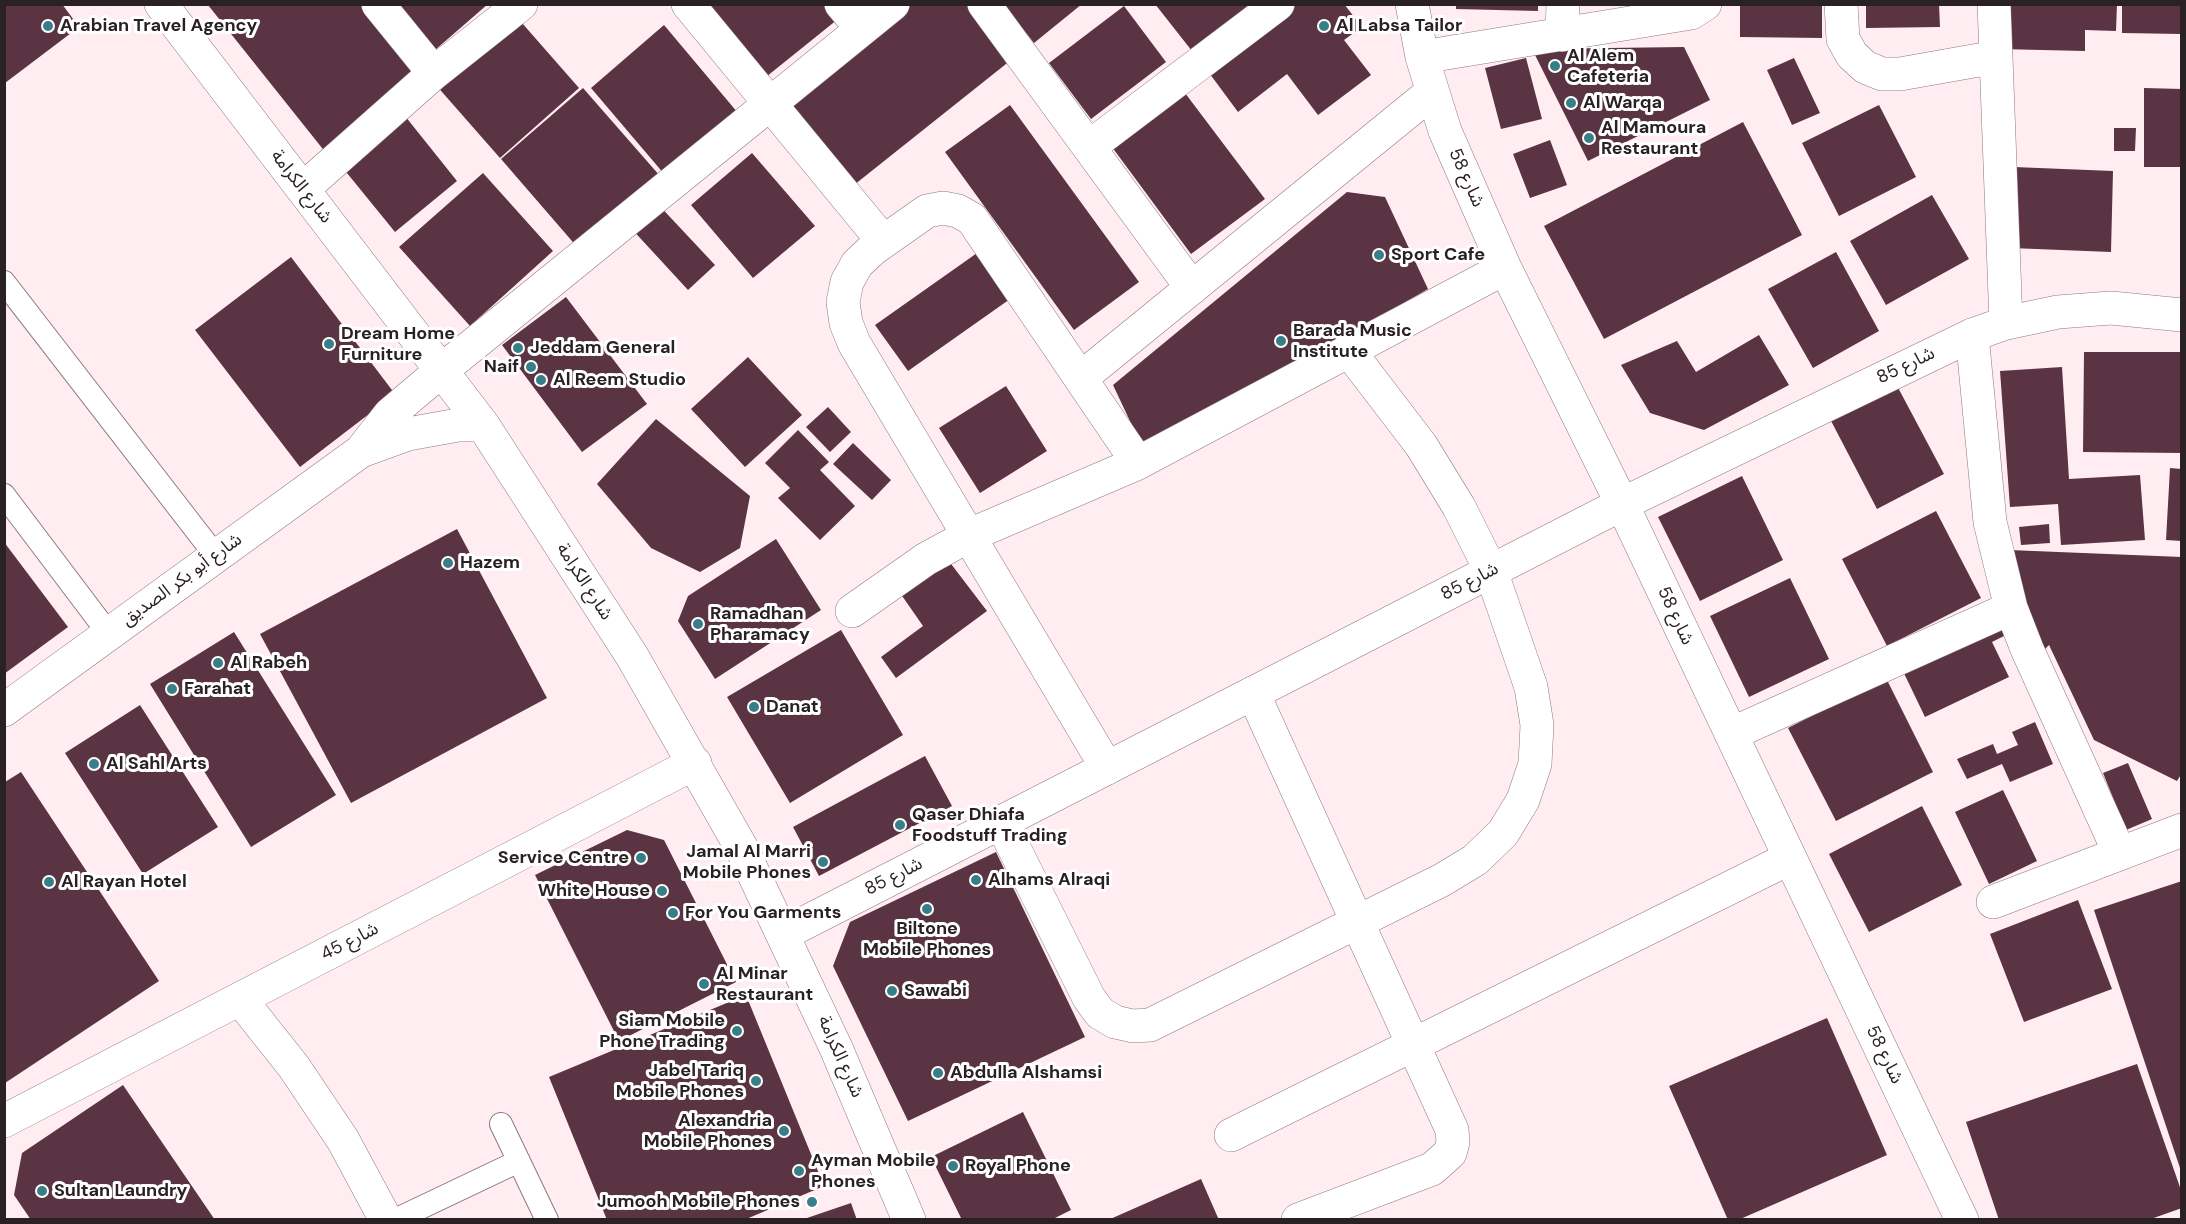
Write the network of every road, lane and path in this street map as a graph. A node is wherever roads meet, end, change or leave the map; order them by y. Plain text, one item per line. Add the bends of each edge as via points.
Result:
1 (161, 4) edge
2 (378, 4) edge
3 (521, 4) edge
4 (688, 4) edge
5 (842, 4) edge
6 (893, 4) edge
7 (984, 4) edge
8 (1278, 4) edge
9 (1412, 4) edge
10 (1705, 4) edge
11 (1841, 4) edge
12 (1994, 4) edge
13 (1562, 20) edge
14 (862, 29) junction
15 (1422, 57) junction
16 (1996, 57) junction
17 (434, 73) junction
18 (1432, 92) junction
19 (770, 107) junction
20 (1089, 147) junction
21 (303, 189) junction
22 (883, 241) junction
23 (1505, 268) junction
24 (4, 282) edge
25 (1192, 288) junction
26 (2181, 315) edge
27 (2006, 323) junction
28 (1972, 335) junction
29 (1349, 351) junction
30 (442, 370) junction
31 (1081, 378) junction
32 (483, 425) junction
33 (361, 451) junction
34 (1138, 463) junction
35 (4, 495) edge
36 (1622, 504) junction
37 (970, 535) junction
38 (216, 556) junction
39 (1491, 571) junction
40 (2011, 608) junction
41 (852, 611) dead end
42 (109, 634) junction
43 (1253, 693) junction
44 (4, 710) edge
45 (1731, 734) junction
46 (695, 763) junction
47 (1107, 768) junction
48 (1001, 822) junction
49 (2181, 831) edge
50 (2120, 854) junction
51 (1790, 858) junction
52 (1993, 902) dead end
53 (1358, 922) junction
54 (783, 934) junction
55 (240, 999) junction
56 (1413, 1044) junction
57 (4, 1121) edge
58 (501, 1124) dead end
59 (1231, 1135) dead end
60 (519, 1161) junction
61 (386, 1220) edge
62 (395, 1220) edge
63 (547, 1220) edge
64 (909, 1220) edge
65 (1298, 1220) edge
66 (1962, 1220) edge

1 - 21 street, شارع الكرامة
2 - 17 street
3 - 17 street
4 - 19 street
5 - 14 street
6 - 14 street, شارع أبو بكر الصديق
7 - 20 street
8 - 20 street
9 - 15 street, شارع 58
10 - 13 street via 1691,13
11 - 16 street via 1843,39 1852,55 1865,67 1882,74
12 - 16 street
13 - 15 street
14 - 19 street, شارع أبو بكر الصديق
15 - 18 street, شارع 58
16 - 27 street
17 - 21 street
18 - 23 street, شارع 58
18 - 25 street
19 - 22 street
19 - 30 street, شارع أبو بكر الصديق
20 - 25 street
21 - 30 street, شارع الكرامة
22 - 31 street via 927,211 943,208 972,219
22 - 37 street via 857,264 848,282 843,302 846,323 854,343
23 - 29 street
23 - 36 street, شارع 58
24 - 38 lane
25 - 31 street
26 - 27 street, شارع 85 via 2111,308 2058,312
27 - 28 street, شارع 85
28 - 36 street, شارع 85
28 - 40 street via 1990,522
29 - 34 street
29 - 39 street via 1421,445 1459,507
30 - 32 street, شارع الكرامة
30 - 33 street, شارع أبو بكر الصديق via 390,414
31 - 34 street
32 - 33 street, شارع أبو بكر الصديق via 449,426 408,434
32 - 46 street, شارع الكرامة via 632,656
33 - 38 street, شارع أبو بكر الصديق
34 - 37 street
35 - 42 lane
36 - 39 street, شارع 85
36 - 45 street, شارع 58
37 - 41 street via 926,559
37 - 47 street
38 - 42 street, شارع أبو بكر الصديق
39 - 43 street, شارع 85
39 - 53 street via 1531,687 1537,725 1535,764 1523,800 1503,833 1475,860
40 - 45 street
40 - 50 street
42 - 44 street, شارع أبو بكر الصديق
43 - 47 street, شارع 85
43 - 53 street
45 - 51 street, شارع 58
46 - 54 street, شارع الكرامة
46 - 55 street, شارع 45
47 - 48 street, شارع 85
48 - 53 street via 1089,998 1100,1013 1115,1022 1132,1026 1150,1024
48 - 54 street, شارع 85
49 - 50 street
50 - 52 street
51 - 56 street
51 - 66 street, شارع 58
53 - 56 street
54 - 64 street, شارع الكرامة
55 - 57 street, شارع 45
55 - 61 street via 294,1067 343,1140
56 - 59 street
56 - 65 street via 1452,1130 1450,1153 1432,1169
58 - 60 lane
60 - 62 lane
60 - 63 lane

